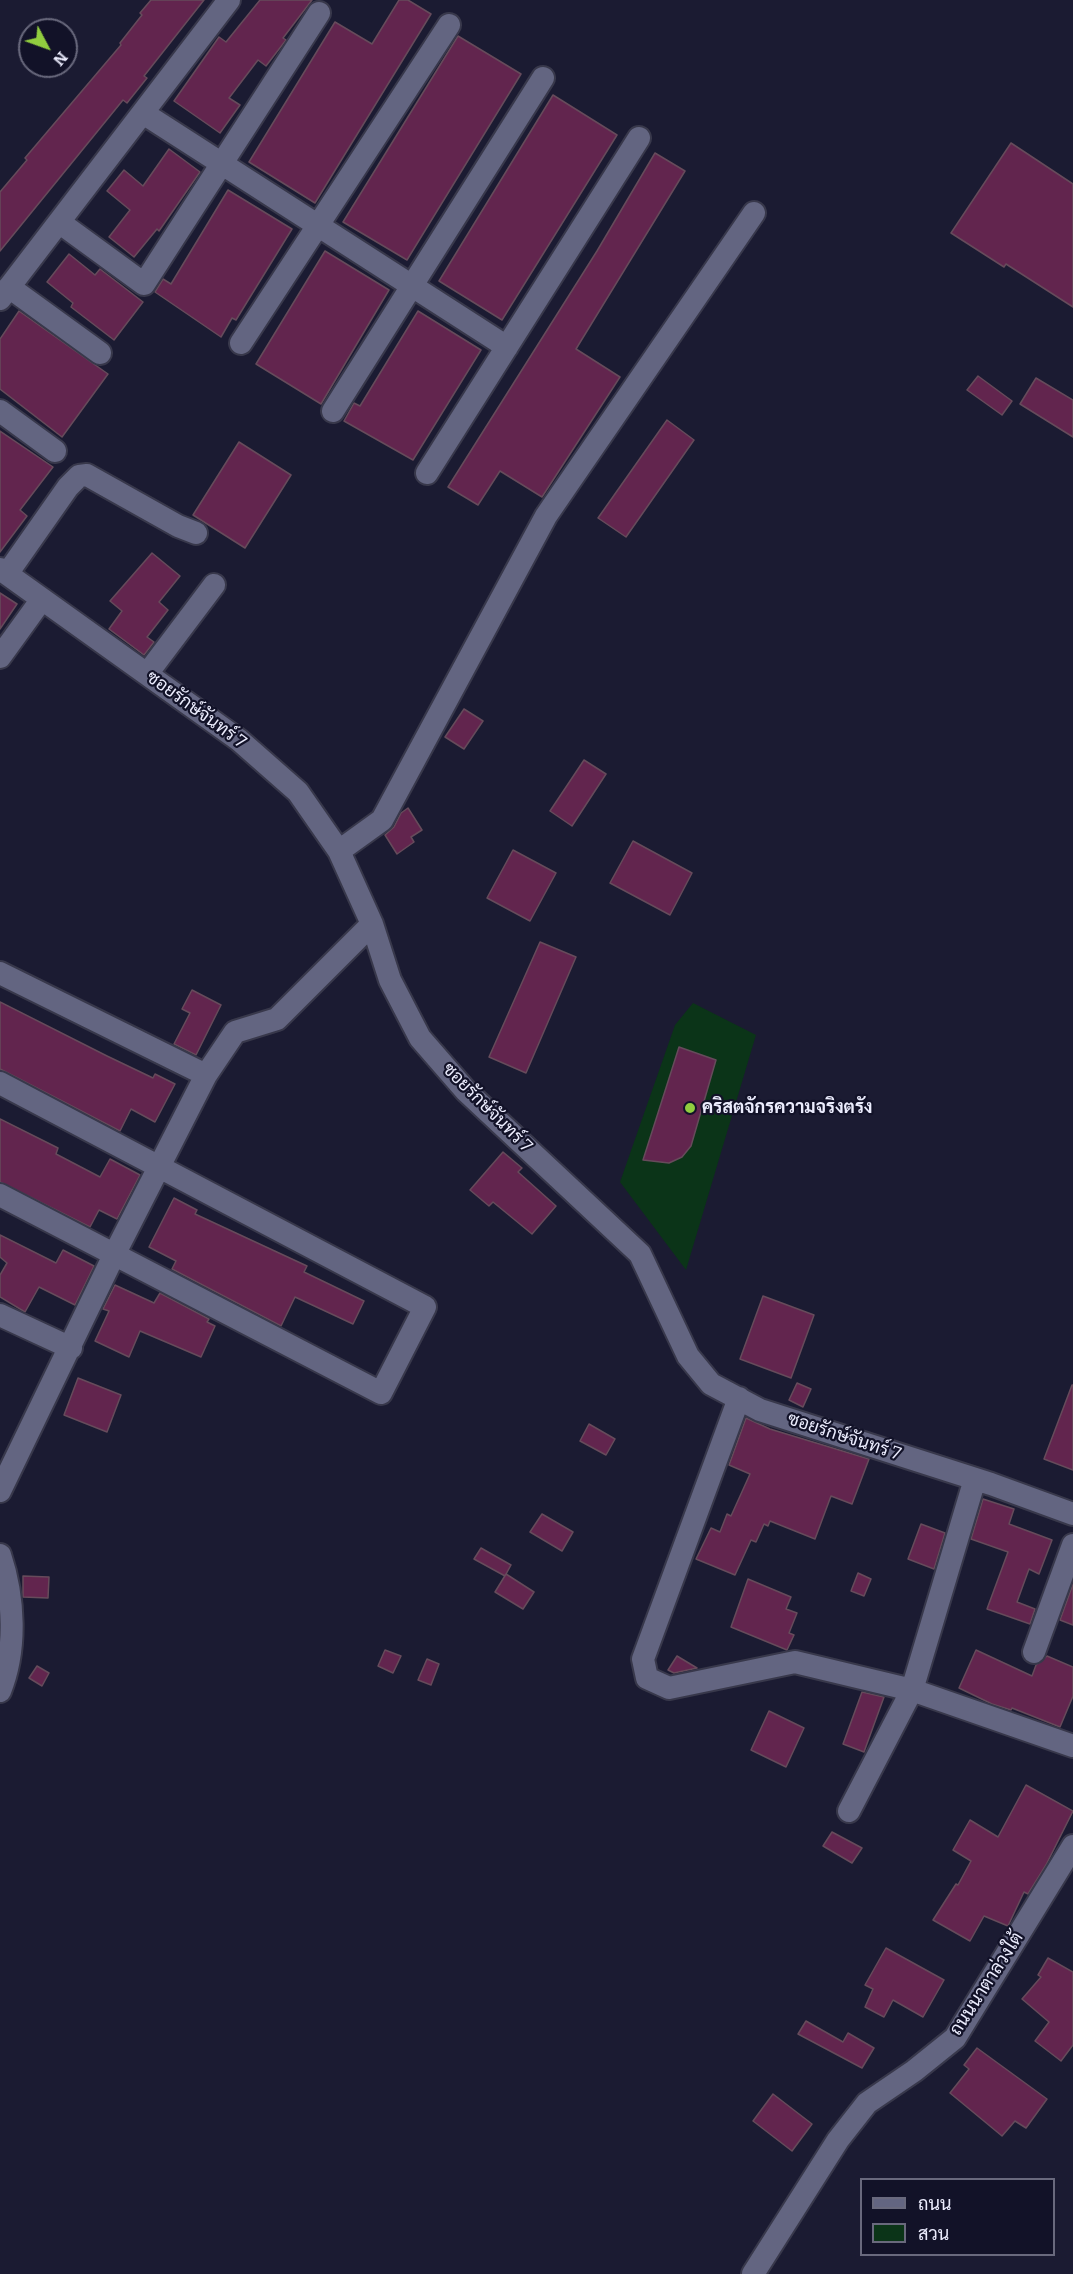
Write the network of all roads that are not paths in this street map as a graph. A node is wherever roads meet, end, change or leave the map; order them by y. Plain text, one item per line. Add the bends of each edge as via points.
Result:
1 (230, 0) edge
2 (319, 13) dead end
3 (449, 25) dead end
4 (543, 78) dead end
5 (143, 113) junction
6 (639, 138) dead end
7 (222, 164) junction
8 (754, 213) dead end
9 (59, 222) junction
10 (318, 225) junction
11 (412, 286) junction
12 (5, 293) edge
13 (241, 343) dead end
14 (507, 347) junction
15 (100, 353) dead end
16 (0, 411) edge
17 (333, 411) dead end
18 (55, 451) dead end
19 (427, 473) dead end
20 (196, 533) dead end
21 (4, 571) edge
22 (214, 585) dead end
23 (42, 598) junction
24 (0, 657) edge
25 (147, 674) junction
26 (339, 851) junction
27 (372, 924) junction
28 (0, 973) edge
29 (206, 1075) junction
30 (0, 1083) edge
31 (159, 1166) junction
32 (0, 1196) edge
33 (114, 1255) junction
34 (0, 1315) edge
35 (71, 1348) junction
36 (739, 1398) junction
37 (975, 1479) junction
38 (0, 1491) edge
39 (1073, 1514) edge
40 (1073, 1545) edge
41 (0, 1555) edge
42 (1034, 1652) dead end
43 (912, 1690) junction
44 (0, 1691) edge
45 (1073, 1746) edge
46 (849, 1811) dead end
47 (1073, 1846) edge
48 (753, 2274) edge

1 - 5 street
2 - 7 street
3 - 10 street
4 - 11 street
5 - 7 street
5 - 9 street
6 - 14 street
7 - 9 street via 144,284
7 - 10 street
8 - 26 street via 546,516 382,820
9 - 12 street
10 - 11 street
10 - 13 street
11 - 14 street
11 - 17 street
12 - 15 street
14 - 19 street
16 - 18 street
20 - 21 street via 87,475 79,476
21 - 23 street, ซอยรักษ์จันทร์ 7
22 - 25 street
23 - 24 street
23 - 25 street, ซอยรักษ์จันทร์ 7
25 - 26 street, ซอยรักษ์จันทร์ 7 via 239,740 298,792
26 - 27 street, ซอยรักษ์จันทร์ 7
27 - 29 street via 277,1018 235,1032
27 - 36 street, ซอยรักษ์จันทร์ 7 via 390,980 420,1038 466,1091 640,1254 688,1356 711,1384
28 - 29 street
29 - 31 street
30 - 31 street
31 - 33 street
31 - 33 street via 425,1307 381,1393
32 - 33 street
33 - 35 street
34 - 35 street
35 - 38 street
36 - 37 street, ซอยรักษ์จันทร์ 7 via 760,1410
36 - 43 street via 643,1659 647,1678 669,1688 795,1662
37 - 39 street, ซอยรักษ์จันทร์ 7
37 - 43 street
40 - 42 street
41 - 44 street via 11,1604 11,1646
43 - 45 street
43 - 46 street
47 - 48 street, ถนนนาตาล่วงใต้ via 955,2038 867,2103 838,2140

